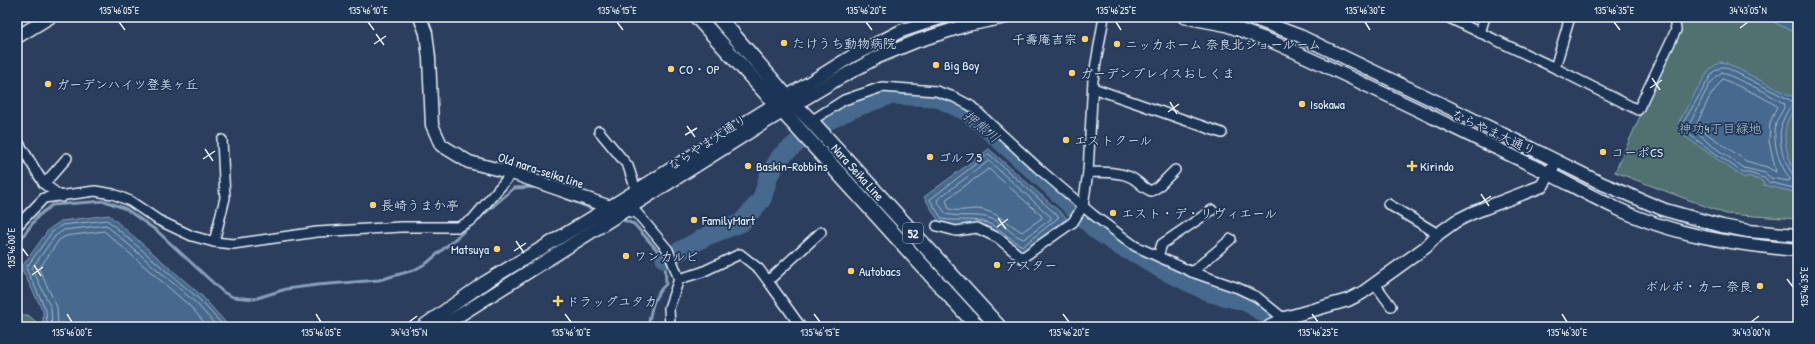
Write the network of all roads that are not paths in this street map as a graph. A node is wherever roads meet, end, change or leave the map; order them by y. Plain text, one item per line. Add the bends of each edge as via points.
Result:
1 (50, 17) edge
2 (420, 17) edge
3 (697, 17) edge
4 (718, 17) edge
5 (943, 17) edge
6 (1006, 17) edge
7 (1104, 17) edge
8 (1184, 17) edge
9 (1249, 17) edge
10 (1447, 17) edge
11 (1485, 17) edge
12 (1570, 17) edge
13 (1674, 17) edge
14 (1480, 33) junction
15 (17, 37) edge
16 (1555, 68) junction
17 (1093, 88) junction
18 (785, 104) junction
19 (813, 122) junction
20 (599, 131) dead end
21 (1222, 132) dead end
22 (17, 140) edge
23 (222, 140) dead end
24 (67, 158) dead end
25 (1557, 160) junction
26 (1176, 170) dead end
27 (1088, 172) junction
28 (512, 173) junction
29 (1549, 174) junction
30 (44, 184) junction
31 (636, 190) junction
32 (62, 197) junction
33 (1388, 204) dead end
34 (1083, 206) junction
35 (610, 207) junction
36 (1212, 210) dead end
37 (627, 211) junction
38 (19, 220) edge
39 (937, 226) dead end
40 (821, 232) dead end
41 (1438, 234) junction
42 (1798, 236) edge
43 (1231, 239) dead end
44 (214, 242) junction
45 (1798, 250) edge
46 (1158, 256) junction
47 (1192, 272) junction
48 (679, 279) junction
49 (768, 281) junction
50 (1375, 284) junction
51 (1391, 306) dead end
52 (1285, 318) junction
53 (422, 327) edge
54 (441, 327) edge
55 (670, 327) edge
56 (800, 327) edge
57 (978, 327) edge
58 (999, 327) edge
59 (1271, 327) edge
60 (1294, 327) edge

1 - 15 street
2 - 28 street, Old nara-seika line via 426,33 429,58 432,125 441,145 469,162
3 - 18 main road, Nara Seika Line / 52
4 - 18 main road, Nara Seika Line / 52
5 - 18 street, ならやま大通り via 901,31 873,44
6 - 18 street, ならやま大通り via 967,25 884,55
7 - 17 street
8 - 29 street, ならやま大通り via 1226,25 1274,42
9 - 25 street, ならやま大通り via 1300,36
10 - 14 street
11 - 14 street
12 - 16 street
13 - 16 street via 1676,30 1638,110
14 - 16 street
17 - 21 street
17 - 27 street
18 - 19 main road, Nara Seika Line / 52
18 - 31 street, ならやま大通り
18 - 37 street, ならやま大通り
18 - 57 main road, Nara Seika Line / 52 via 801,132 812,145
19 - 34 street via 844,100 882,87 936,91 971,106
19 - 58 main road, Nara Seika Line / 52
20 - 31 street via 628,166
22 - 30 street
23 - 44 street via 225,198
24 - 30 street
25 - 29 street
25 - 42 street, ならやま大通り via 1603,184 1665,210 1722,226
26 - 27 street via 1158,188 1151,191 1126,175
27 - 34 street
28 - 35 street, Old nara-seika line
28 - 44 street via 472,220 458,227 317,232 233,244
29 - 41 street via 1542,186 1472,213
29 - 45 street, ならやま大通り via 1617,209 1662,225 1745,245
30 - 32 street
31 - 35 street, ならやま大通り
32 - 38 street via 44,198
32 - 44 street via 95,191 113,194 130,201 158,220 192,236
33 - 41 street
34 - 39 street via 1073,222 1022,258 998,238 977,228 956,230
34 - 46 street via 1135,246
35 - 37 street, Old nara-seika line
35 - 53 street, ならやま大通り via 484,283
36 - 46 street via 1162,244
37 - 48 street, Old nara-seika line via 637,213 668,250
37 - 54 street, ならやま大通り
40 - 49 street
41 - 50 street via 1426,247
43 - 47 street
46 - 47 street
47 - 52 street via 1257,297
48 - 49 street via 702,272 740,254
48 - 55 street via 672,293 669,308
49 - 56 street
50 - 51 street
50 - 52 street via 1348,300
52 - 59 street
52 - 60 street

